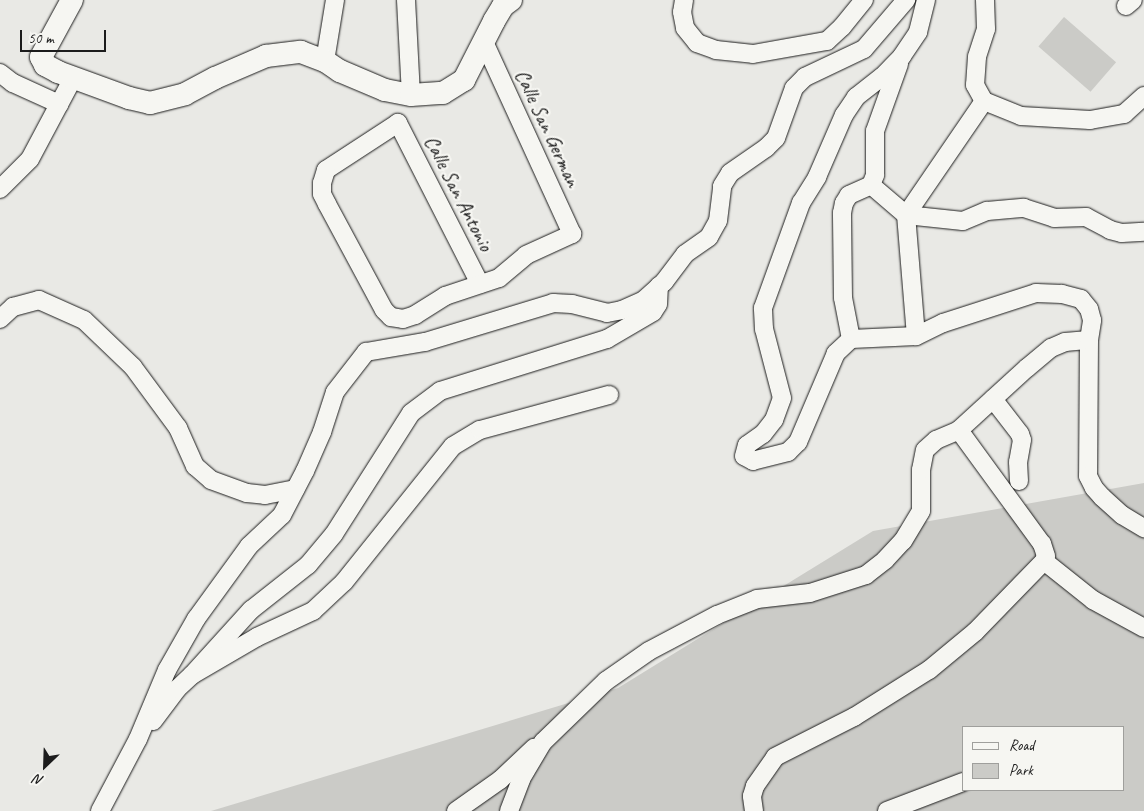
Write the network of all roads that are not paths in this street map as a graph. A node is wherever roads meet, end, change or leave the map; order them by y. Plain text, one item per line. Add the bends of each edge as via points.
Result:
1 (72, 0) edge
2 (335, 0) edge
3 (406, 0) edge
4 (511, 0) edge
5 (684, 0) edge
6 (864, 0) edge
7 (906, 0) edge
8 (926, 0) edge
9 (986, 0) edge
10 (484, 42) junction
11 (902, 56) junction
12 (325, 62) junction
13 (0, 73) edge
14 (73, 78) junction
15 (411, 95) junction
16 (1144, 96) edge
17 (984, 101) junction
18 (59, 104) junction
19 (871, 185) junction
20 (0, 189) edge
21 (906, 215) junction
22 (1144, 232) edge
23 (480, 284) junction
24 (659, 286) junction
25 (0, 319) edge
26 (916, 336) junction
27 (851, 339) junction
28 (1089, 340) junction
29 (609, 395) dead end
30 (993, 399) junction
31 (959, 430) junction
32 (1018, 481) dead end
33 (295, 489) junction
34 (1144, 528) edge
35 (1044, 562) junction
36 (1144, 628) edge
37 (192, 675) junction
38 (138, 739) junction
39 (543, 742) junction
40 (962, 782) edge
41 (100, 811) edge
42 (456, 811) edge
43 (509, 811) edge
44 (754, 811) edge
45 (886, 811) edge

1 - 14 main road via 41,57 45,64
2 - 12 street
3 - 15 street
4 - 10 main road via 503,6
5 - 6 street via 684,28 696,43 716,50 753,54 827,41
7 - 24 street via 864,48 806,77 794,88 776,138 730,173 722,186 714,230 685,254
8 - 11 street via 918,32
9 - 17 street via 986,29 975,85
10 - 15 main road via 464,80 443,93
10 - 23 street, Calle San German via 572,234 526,255 499,278
11 - 19 street via 875,131 875,175
11 - 27 street via 856,97 801,203 763,308 764,329 782,398 774,420 763,434 747,445 744,451 747,459 752,461 788,452 798,442 836,353
12 - 14 main road via 301,52 266,56 185,94 150,103
12 - 15 main road via 385,90
13 - 18 street via 13,83
14 - 18 street
16 - 17 street via 1124,114 1090,120 1021,116
17 - 21 street
18 - 20 street via 30,159
19 - 21 street
19 - 27 street via 849,195 842,214 843,298
21 - 22 street via 963,221 987,211 1024,208 1054,218 1086,217 1116,232
21 - 26 street
23 - 23 street, Calle San Antonio via 446,296 415,315 403,319 391,317 384,310 322,194 326,170 398,123
24 - 33 street via 644,300 622,310 607,313 553,303 425,342 366,352 335,392 322,432
24 - 37 street via 658,304 653,312 607,339 440,391 411,414 334,534 308,565 251,610
25 - 33 street via 13,307 38,300 84,320 133,367 178,428 195,466 210,480 247,493 265,495
26 - 27 street
26 - 28 street via 1036,293 1054,293 1081,299 1089,309 1092,320
28 - 30 street via 1065,342 1052,348
28 - 34 street via 1088,476 1102,497 1122,515
29 - 37 street via 480,430 453,446 344,582 313,611 257,637
30 - 31 street
30 - 32 street via 1022,440
31 - 35 street via 1042,544 1046,556
31 - 39 street via 936,440 925,450 921,470 921,511 904,541 866,575 810,593 757,599 717,615 649,651 606,681
33 - 38 street via 282,515 248,546 196,619 167,670
35 - 36 street via 1093,600
35 - 44 street via 975,632 929,670 854,717 775,757 755,786 752,796
37 - 38 street
38 - 41 street
39 - 42 street via 529,751 500,780
39 - 43 street via 521,779
40 - 45 street

